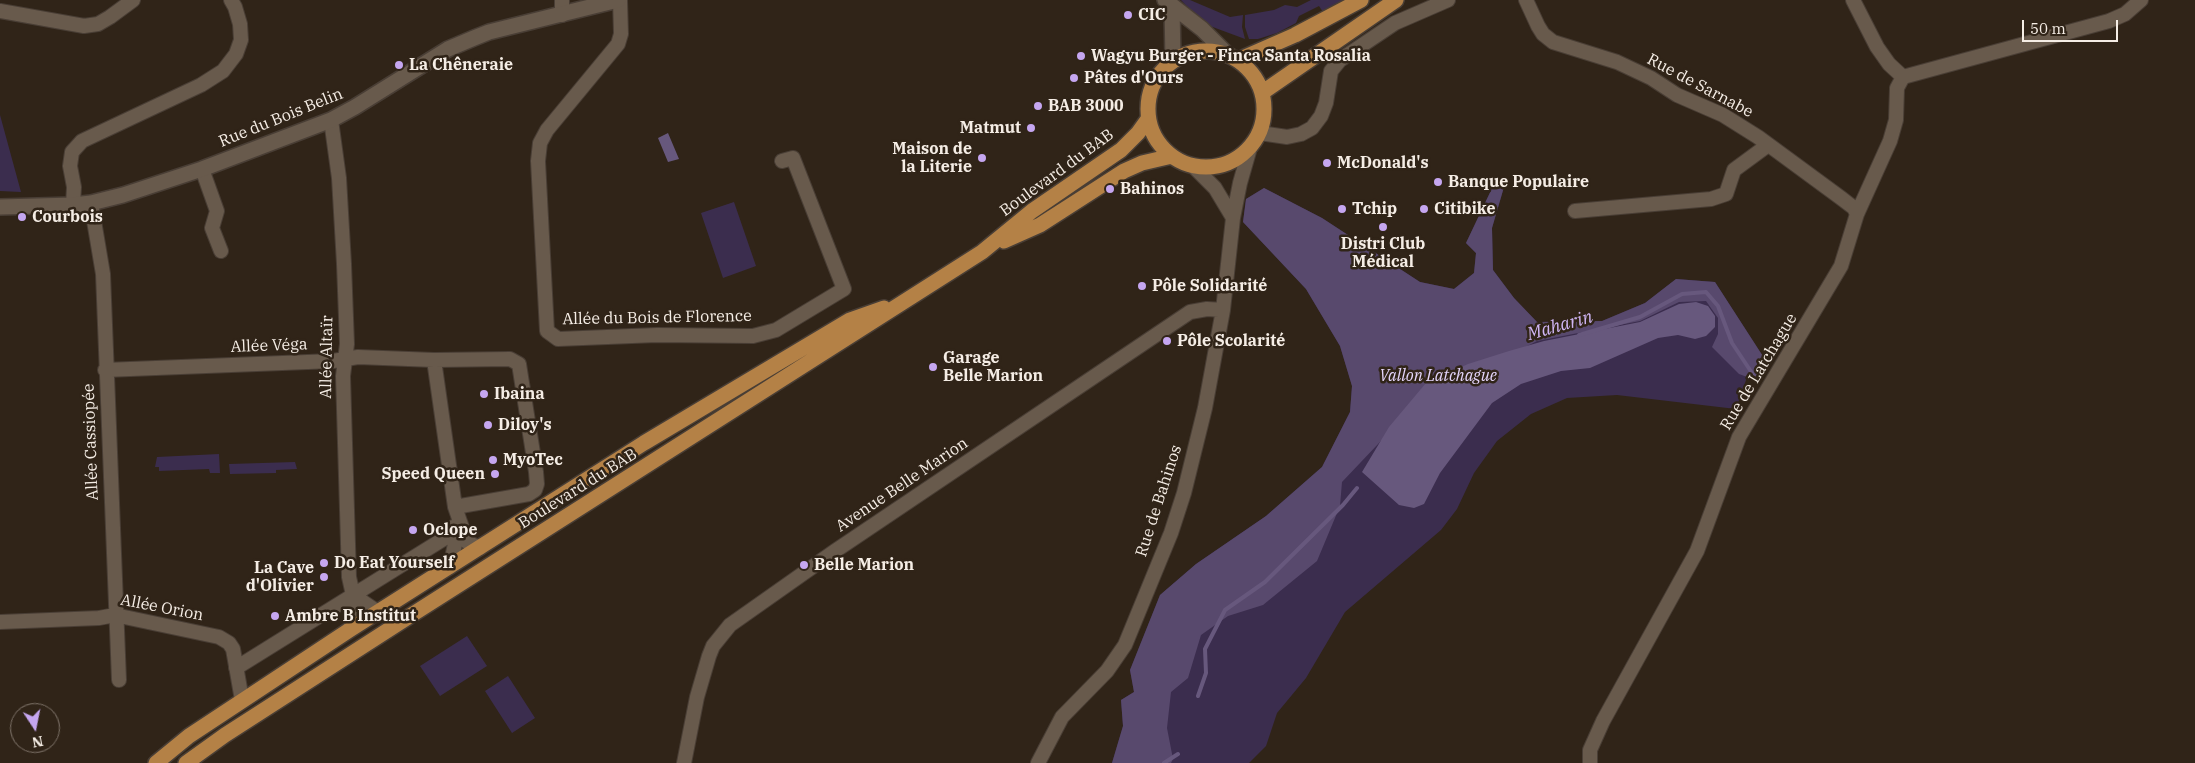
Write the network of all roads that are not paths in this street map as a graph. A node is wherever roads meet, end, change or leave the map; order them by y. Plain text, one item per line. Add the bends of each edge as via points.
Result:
1 (133, 0) edge
2 (230, 0) edge
3 (619, 0) edge
4 (1361, 0) edge
5 (1396, 0) edge
6 (1448, 0) edge
7 (1526, 0) edge
8 (1853, 0) edge
9 (2141, 0) edge
10 (1169, 4) edge
11 (562, 7) edge
12 (0, 11) edge
13 (1233, 58) junction
14 (1173, 61) junction
15 (1903, 77) junction
16 (1263, 92) junction
17 (1148, 119) junction
18 (331, 120) junction
19 (1260, 133) junction
20 (1768, 145) junction
21 (1250, 148) junction
22 (1172, 156) junction
23 (782, 161) dead end
24 (1194, 167) junction
25 (202, 169) junction
26 (91, 203) junction
27 (74, 205) junction
28 (0, 207) edge
29 (1575, 211) dead end
30 (1857, 214) junction
31 (1233, 218) junction
32 (221, 251) dead end
33 (982, 252) junction
34 (906, 300) junction
35 (1223, 310) junction
36 (345, 358) junction
37 (437, 360) junction
38 (105, 370) junction
39 (455, 507) junction
40 (455, 535) junction
41 (480, 548) junction
42 (450, 568) junction
43 (353, 595) junction
44 (378, 612) junction
45 (115, 615) junction
46 (0, 622) edge
47 (350, 629) junction
48 (236, 668) junction
49 (119, 680) dead end
50 (242, 700) junction
51 (190, 761) edge
52 (156, 763) edge
53 (684, 763) edge
54 (1038, 763) edge
55 (1590, 763) edge

1 - 12 street via 98,24 84,26
2 - 27 street via 240,24 241,40 236,54 223,71 201,85 82,141 72,152 70,166
3 - 11 street, Rue du Bois Belin
3 - 23 street, Allée du Bois de Florence via 621,34 618,44 547,130 540,143 538,161 547,331 558,339 753,336 776,330 844,289 794,158
4 - 13 main road via 1295,35
5 - 16 main road
6 - 19 street via 1395,23 1340,60 1332,71 1321,116 1312,128 1287,137
7 - 20 street, Rue de Sarnabe via 1540,30 1553,42 1617,62 1651,78 1677,95 1724,116
8 - 15 street via 1877,47
9 - 15 street via 2125,14 2109,20
10 - 13 street
10 - 14 street
11 - 18 street, Rue du Bois Belin via 448,49
13 - 14 main road via 1209,51 1190,53
13 - 16 main road via 1253,74
14 - 17 main road via 1151,90
15 - 30 street, Rue de Latchague via 1897,88 1896,120 1890,141
16 - 19 main road via 1264,120
17 - 22 main road via 1156,140
17 - 33 main road, Boulevard du BAB via 1121,150 1032,211
18 - 25 street, Rue du Bois Belin
18 - 36 street, Allée Altaïr via 339,178
19 - 21 main road
20 - 29 street via 1734,170 1726,194 1711,199
20 - 30 street, Rue de Sarnabe via 1854,208
21 - 24 main road via 1225,165
21 - 31 street, Rue de Bahinos
22 - 24 main road
22 - 33 main road, Boulevard du BAB via 1124,171 1040,225
24 - 31 street via 1215,188
25 - 26 street, Rue du Bois Belin
25 - 32 street via 217,211 212,228
26 - 27 street, Rue du Bois Belin
26 - 38 street, Allée Cassiopée via 103,274
27 - 28 street, Rue du Bois Belin
30 - 55 street, Rue de Latchague via 1833,283 1739,437 1697,551 1603,721 1590,750
31 - 35 street, Rue de Bahinos
33 - 34 main road, Boulevard du BAB
34 - 41 main road via 850,320 702,406
34 - 51 main road, Boulevard du BAB via 405,619
35 - 53 street, Avenue Belle Marion via 1190,312 835,550 730,625 709,656
35 - 54 street, Rue de Bahinos via 1206,408 1184,493 1125,646 1107,671 1062,717
36 - 37 street, Allée Véga
36 - 38 street, Allée Véga
36 - 43 street, Allée Altaïr via 349,577
37 - 39 street
37 - 39 street, Allée Véga via 510,358 519,364 536,472 535,490 528,494
38 - 45 street, Allée Cassiopée
39 - 40 street via 452,516
39 - 41 street via 467,542
40 - 42 street
40 - 43 street via 444,538
41 - 42 main road
42 - 44 main road
43 - 44 street
43 - 47 street, Allée Altaïr
43 - 48 street
44 - 47 main road
45 - 46 street, Allée Orion
45 - 48 street, Allée Orion via 219,637 229,642 233,649
45 - 49 street, Allée Cassiopée
47 - 50 main road
48 - 50 street, Allée Orion
50 - 52 main road

